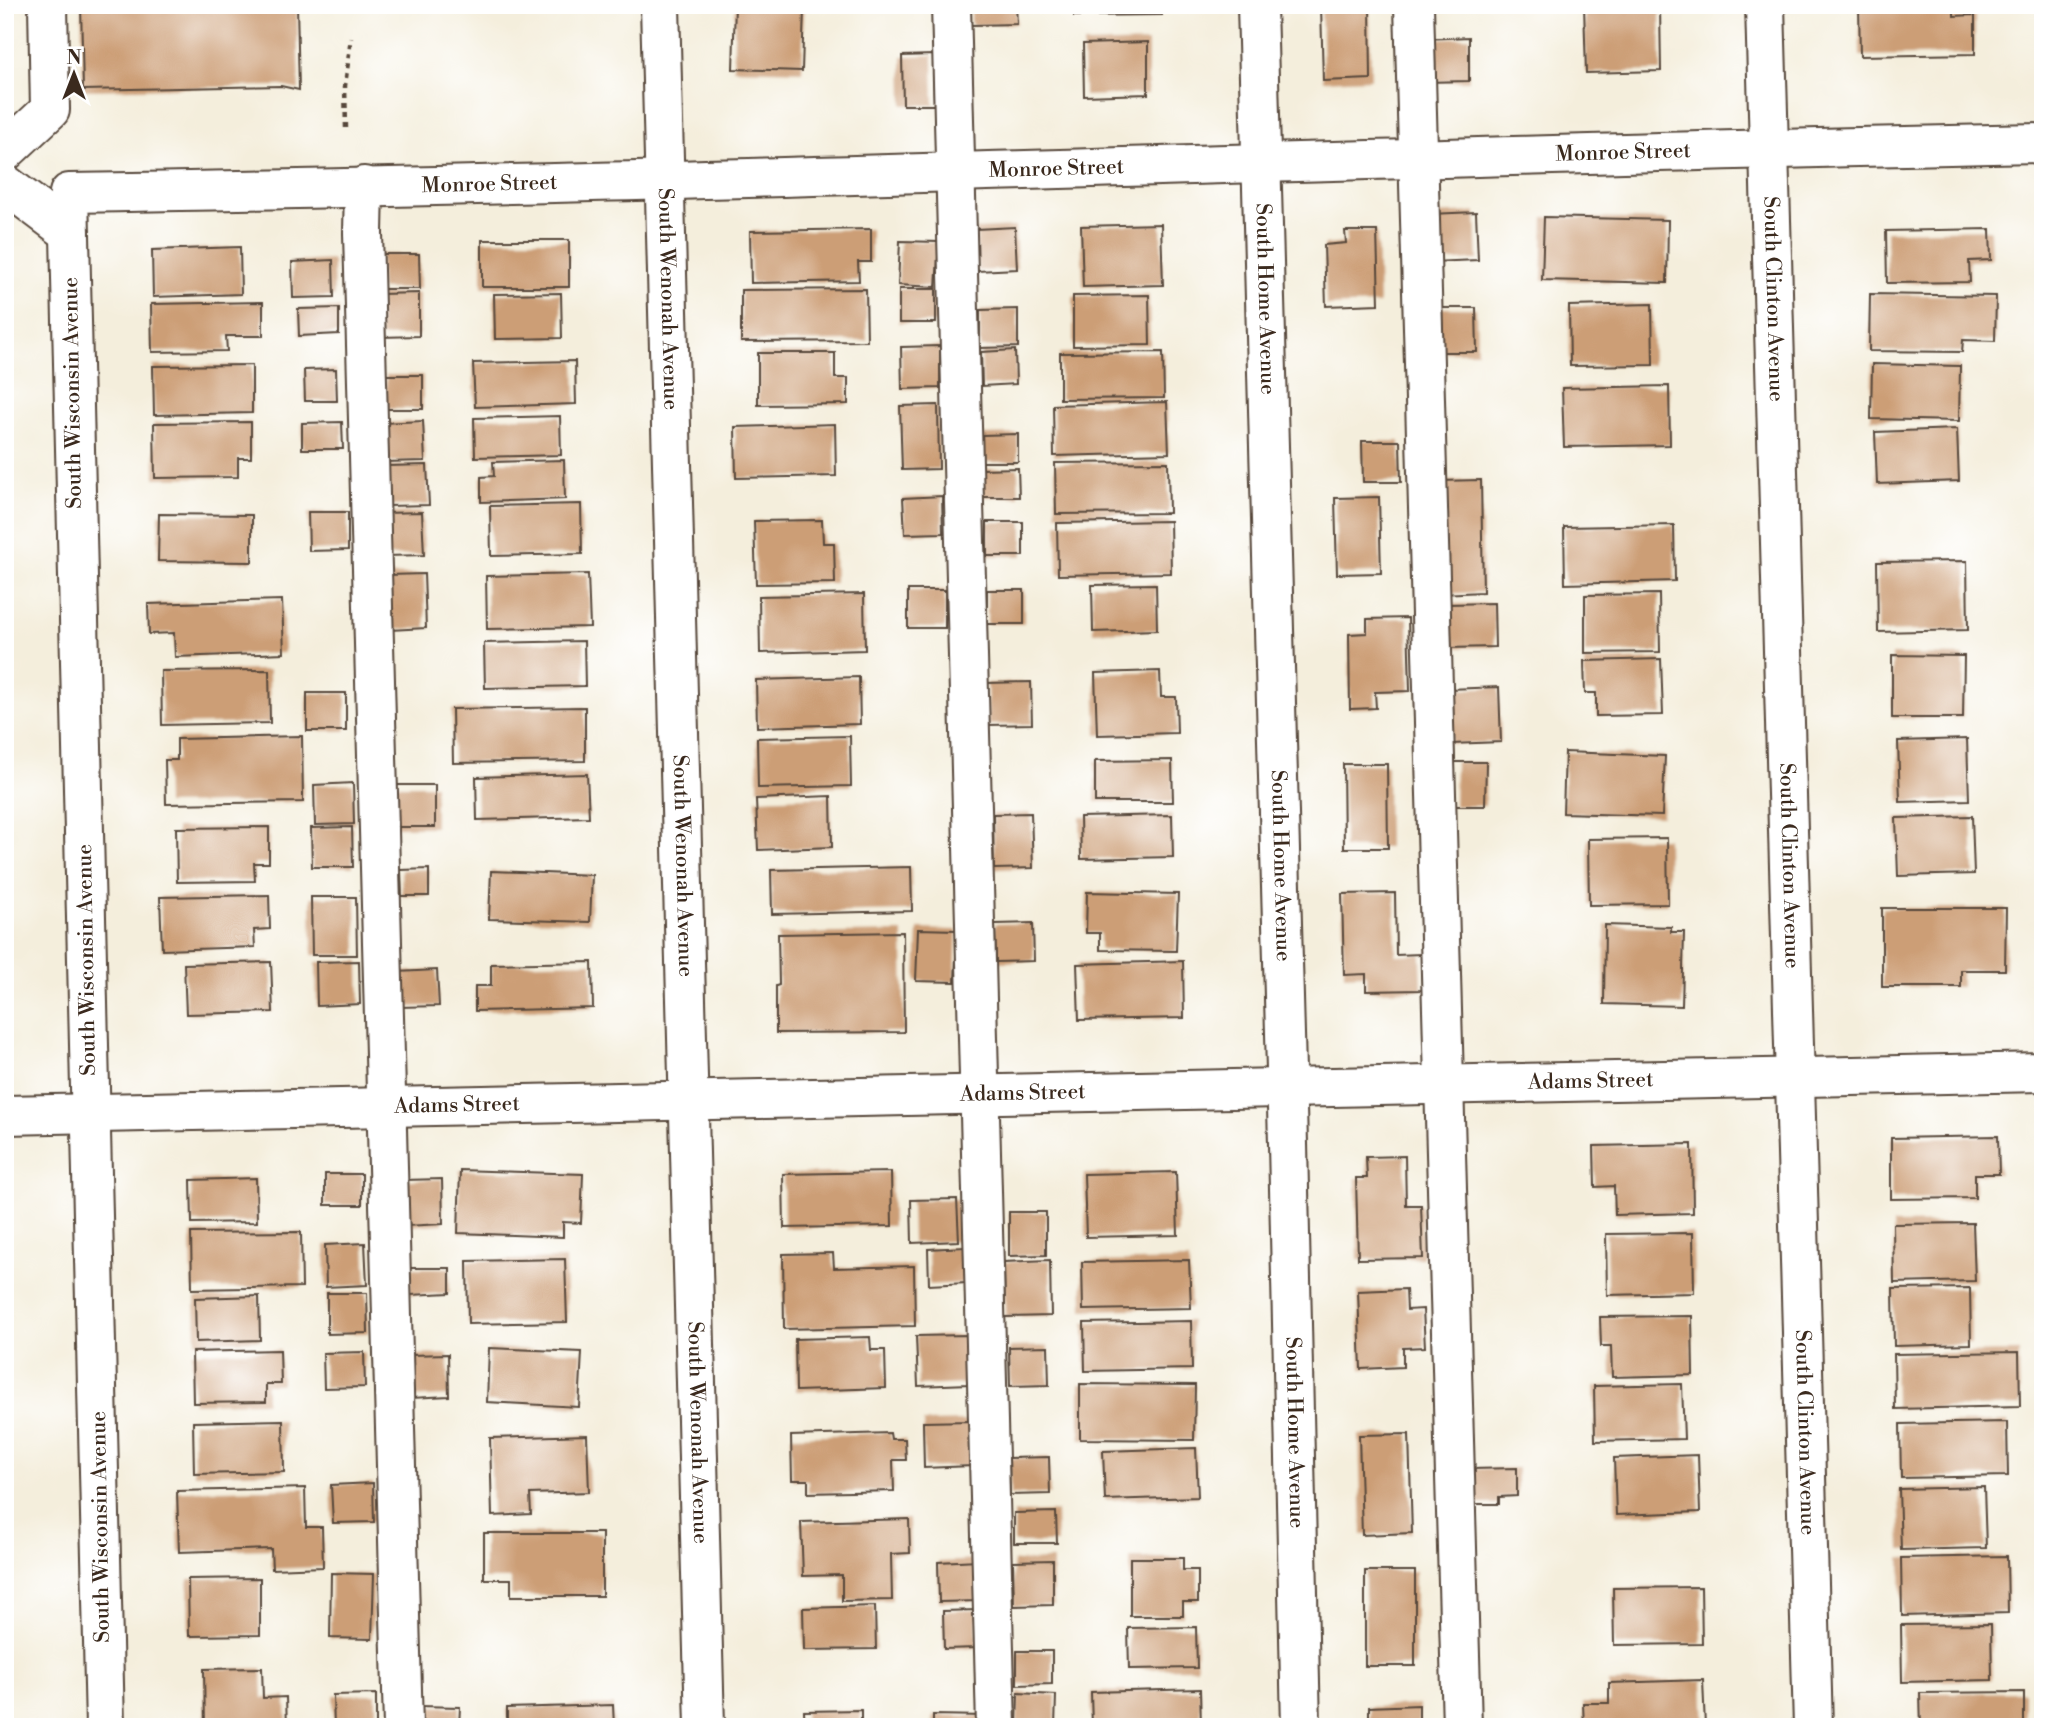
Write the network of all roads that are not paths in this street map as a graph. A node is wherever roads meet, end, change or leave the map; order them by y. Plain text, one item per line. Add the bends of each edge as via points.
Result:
1 (48, 5) edge
2 (660, 5) edge
3 (951, 5) edge
4 (1257, 5) edge
5 (1414, 5) edge
6 (1765, 5) edge
7 (2043, 143) edge
8 (1769, 148) junction
9 (5, 152) edge
10 (1417, 159) junction
11 (1262, 164) junction
12 (955, 172) junction
13 (665, 179) junction
14 (5, 184) edge
15 (364, 186) junction
16 (69, 193) joint
17 (69, 233) junction
18 (2043, 1072) edge
19 (1795, 1077) junction
20 (1445, 1084) junction
21 (1287, 1088) junction
22 (980, 1094) junction
23 (687, 1100) junction
24 (387, 1107) junction
25 (91, 1113) junction
26 (5, 1115) edge
27 (105, 1727) edge
28 (403, 1727) edge
29 (705, 1727) edge
30 (996, 1727) edge
31 (1301, 1727) edge
32 (1462, 1727) edge
33 (1813, 1727) edge

1 - 9 street via 50,110
2 - 13 street, South Wenonah Avenue
3 - 12 street
4 - 11 street, South Home Avenue
5 - 10 street
6 - 8 street, South Clinton Avenue
7 - 8 street, Monroe Street
8 - 10 street, Monroe Street
8 - 19 street, South Clinton Avenue
10 - 11 street, Monroe Street
10 - 20 street
11 - 12 street, Monroe Street
11 - 21 street, South Home Avenue
12 - 13 street, Monroe Street
12 - 22 street
13 - 15 street, Monroe Street
13 - 23 street, South Wenonah Avenue
14 - 17 street
15 - 16 street, Monroe Street
15 - 24 street
16 - 17 street, South Wisconsin Avenue
17 - 25 street, South Wisconsin Avenue
18 - 19 street, Adams Street
19 - 20 street, Adams Street
19 - 33 street, South Clinton Avenue
20 - 21 street, Adams Street
20 - 32 street
21 - 22 street, Adams Street
21 - 31 street, South Home Avenue
22 - 23 street, Adams Street
22 - 30 street
23 - 24 street, Adams Street
23 - 29 street, South Wenonah Avenue
24 - 25 street, Adams Street
24 - 28 street
25 - 26 street, Adams Street
25 - 27 street, South Wisconsin Avenue

